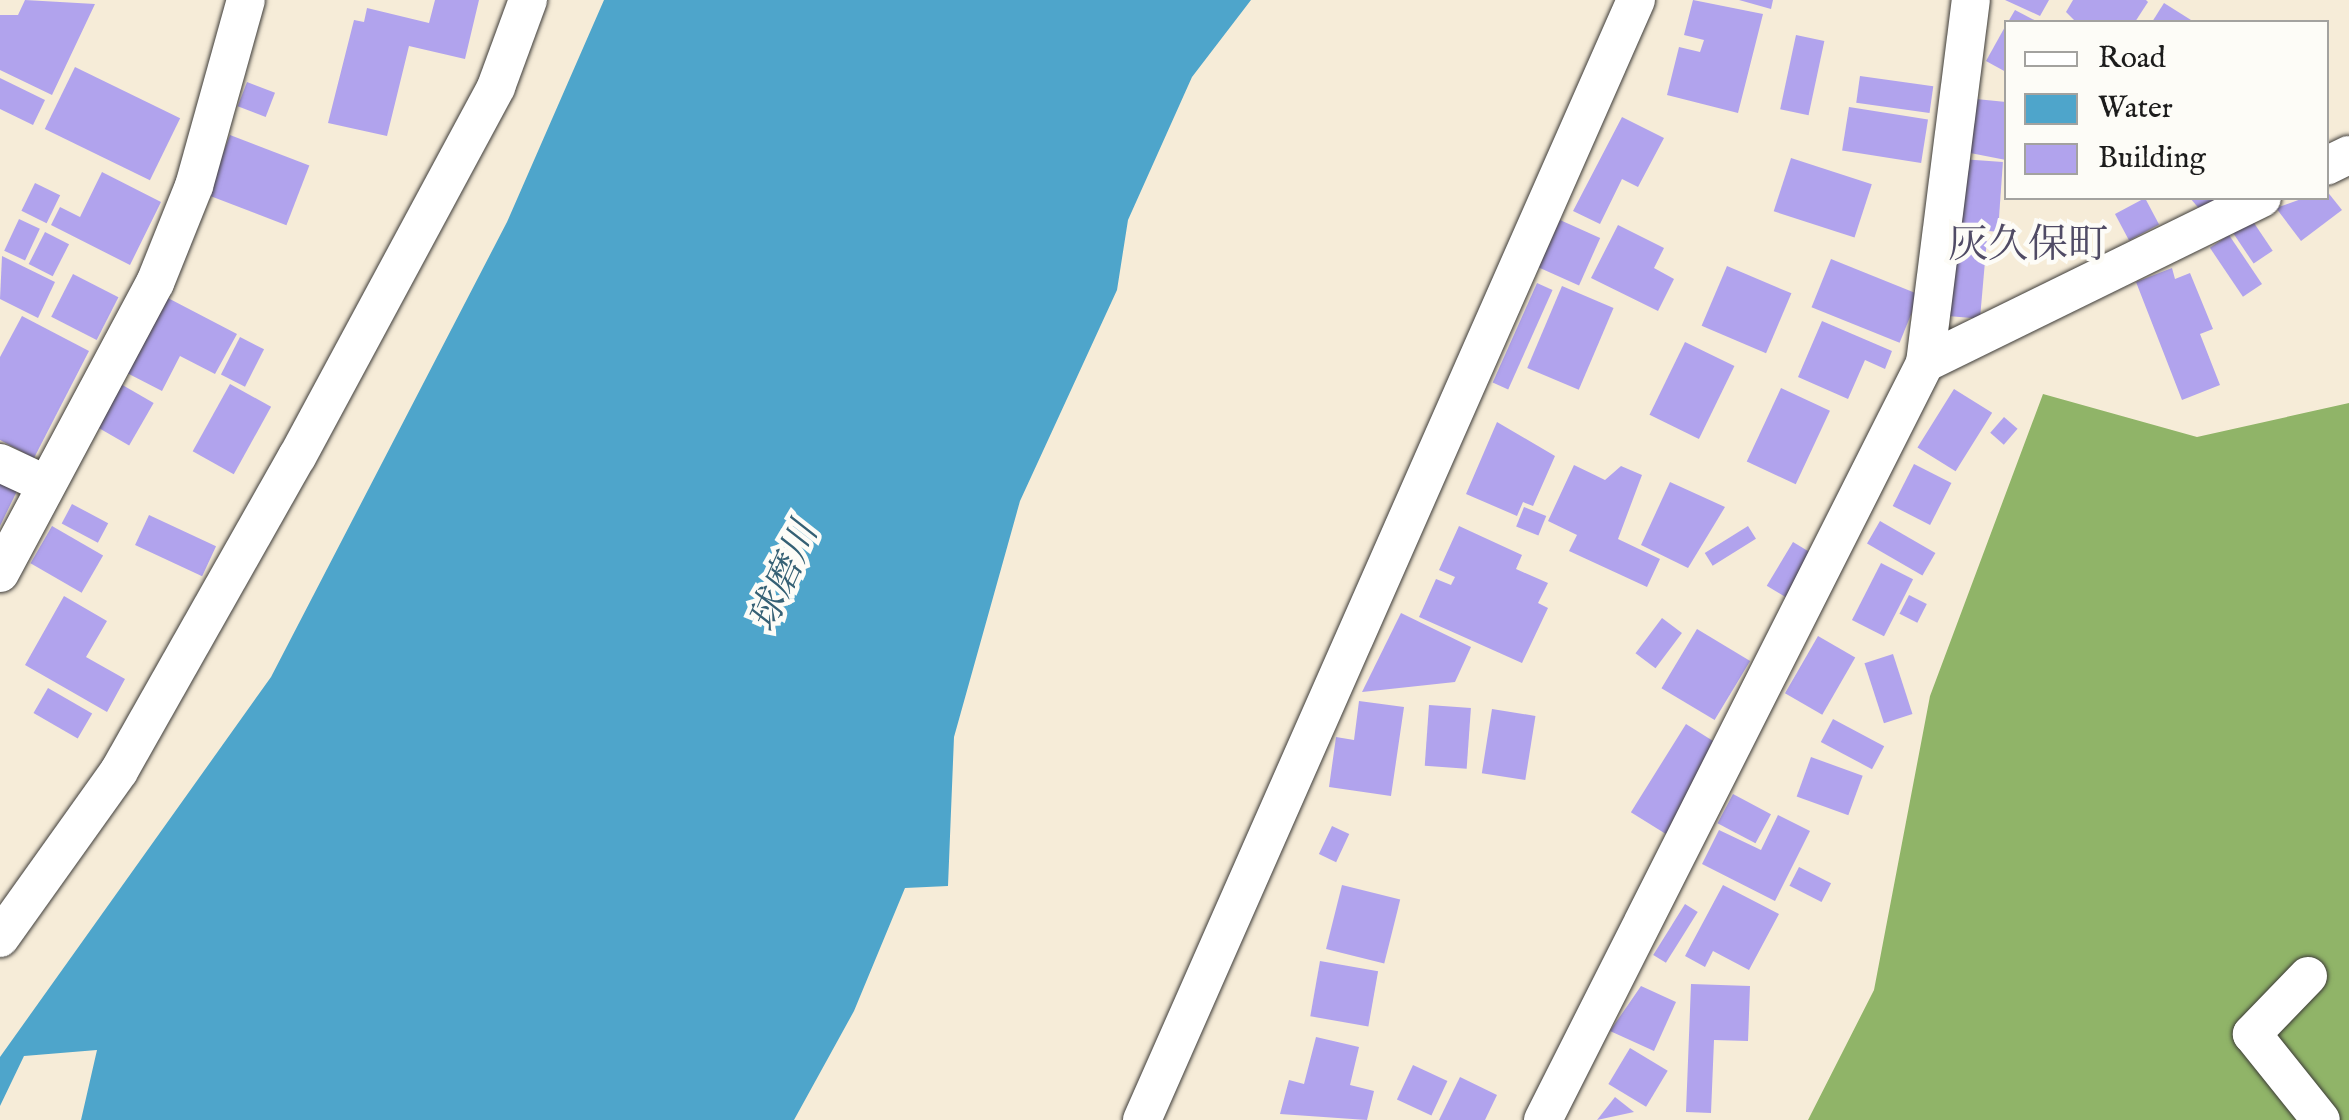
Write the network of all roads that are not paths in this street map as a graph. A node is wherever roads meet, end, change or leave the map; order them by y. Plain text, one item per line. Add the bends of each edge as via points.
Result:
1 (246, 0) edge
2 (528, 0) edge
3 (1636, 0) edge
4 (1971, 0) edge
5 (2258, 200) edge
6 (1925, 363) junction
7 (0, 463) edge
8 (45, 484) junction
9 (0, 573) edge
10 (0, 938) edge
11 (2308, 976) dead end
12 (1552, 1116) edge
13 (1142, 1120) edge
14 (2321, 1120) edge

1 - 8 street via 194,186 154,283
2 - 10 street via 496,86 298,458 119,771
3 - 13 street
4 - 6 street
5 - 6 street
6 - 12 street
7 - 8 street
8 - 9 street
11 - 14 street via 2252,1034

